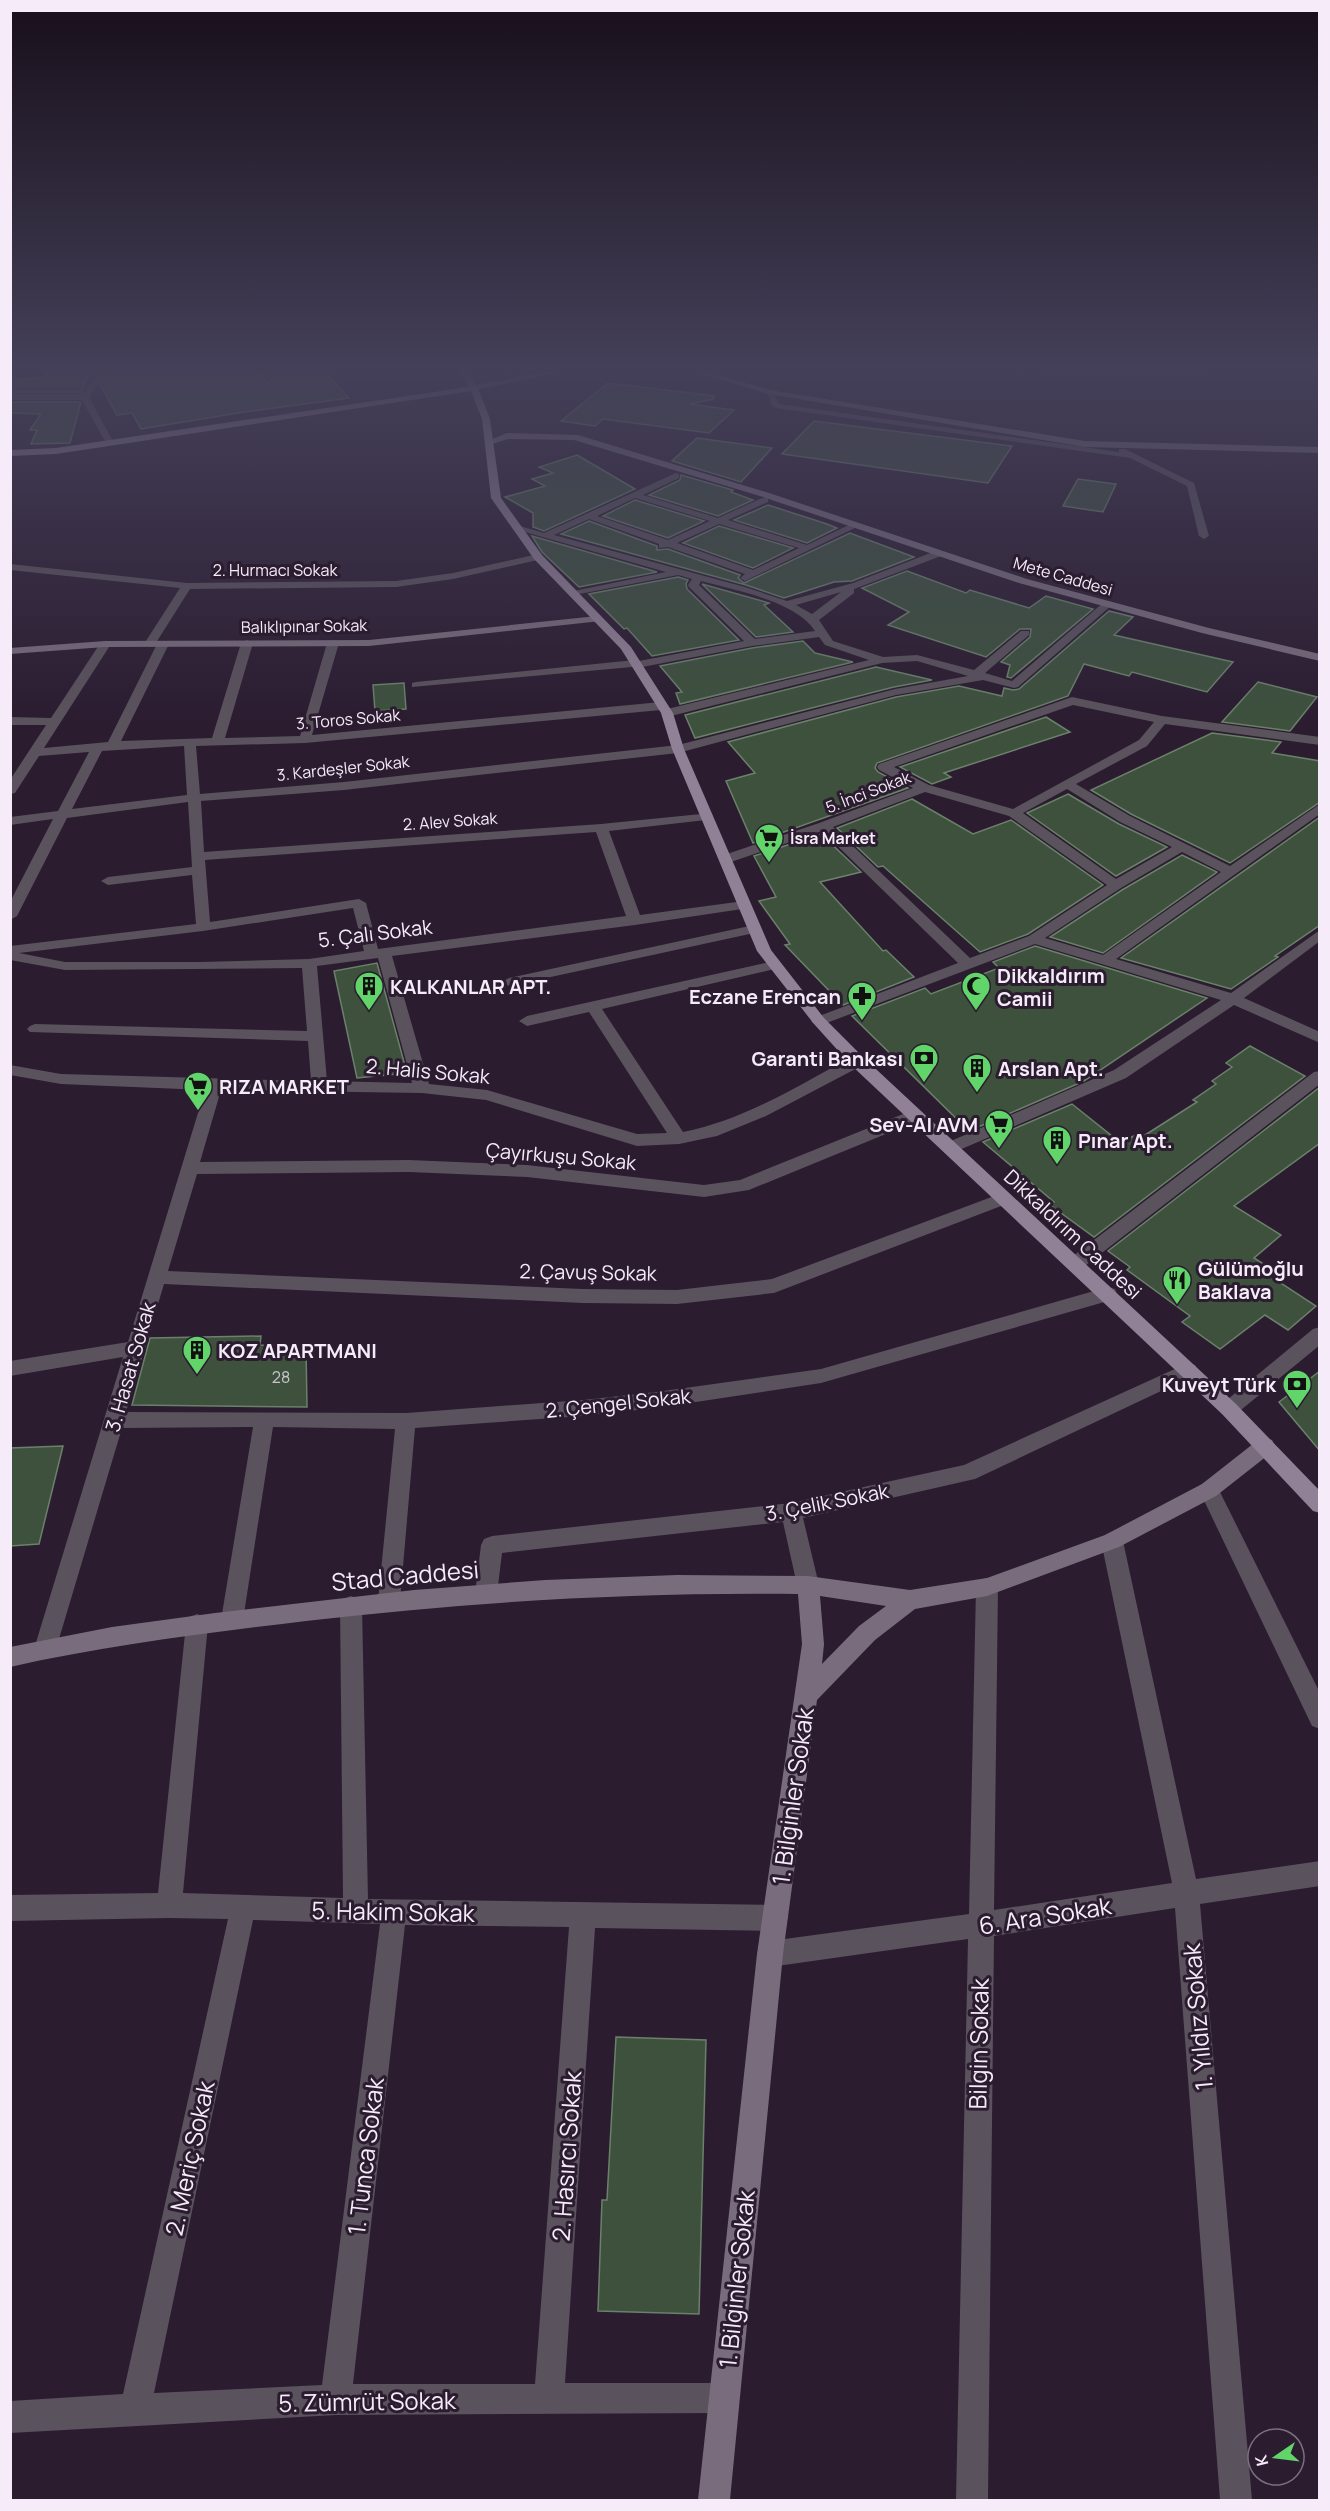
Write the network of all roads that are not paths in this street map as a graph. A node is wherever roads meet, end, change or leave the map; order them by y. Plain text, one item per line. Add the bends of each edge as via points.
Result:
1 (495, 489) edge
2 (647, 489) edge
3 (747, 489) edge
4 (1192, 489) edge
5 (634, 495) junction
6 (765, 500) dead end
7 (589, 516) junction
8 (720, 520) junction
9 (854, 526) junction
10 (516, 528) junction
11 (545, 536) junction
12 (1204, 536) dead end
13 (668, 544) junction
14 (808, 548) junction
15 (937, 554) junction
16 (538, 557) junction
17 (631, 560) junction
18 (10, 567) edge
19 (680, 573) junction
20 (754, 574) junction
21 (698, 578) junction
22 (857, 585) junction
23 (187, 586) junction
24 (727, 586) junction
25 (573, 594) junction
26 (787, 604) junction
27 (1108, 604) junction
28 (597, 619) junction
29 (813, 619) junction
30 (822, 633) junction
31 (1025, 633) dead end
32 (247, 643) junction
33 (333, 643) junction
34 (752, 643) junction
35 (105, 644) junction
36 (150, 644) junction
37 (163, 644) junction
38 (10, 651) edge
39 (1320, 658) edge
40 (882, 660) junction
41 (636, 664) junction
42 (980, 675) junction
43 (416, 685) dead end
44 (664, 709) junction
45 (1162, 720) junction
46 (10, 721) edge
47 (55, 722) junction
48 (305, 739) junction
49 (1320, 741) edge
50 (190, 743) junction
51 (217, 743) junction
52 (113, 745) junction
53 (97, 748) junction
54 (678, 749) junction
55 (33, 756) junction
56 (10, 761) edge
57 (1067, 784) junction
58 (924, 788) junction
59 (10, 790) edge
60 (192, 798) junction
61 (1320, 808) edge
62 (1014, 813) junction
63 (63, 816) junction
64 (706, 816) junction
65 (10, 820) edge
66 (824, 826) junction
67 (601, 828) junction
68 (1180, 848) junction
69 (726, 859) junction
70 (198, 863) junction
71 (1228, 870) junction
72 (108, 881) dead end
73 (1116, 885) junction
74 (744, 905) junction
75 (10, 916) edge
76 (635, 921) junction
77 (203, 927) junction
78 (754, 929) junction
79 (1320, 934) edge
80 (1034, 939) junction
81 (10, 950) edge
82 (378, 954) junction
83 (10, 956) edge
84 (1104, 960) junction
85 (309, 963) junction
86 (774, 965) junction
87 (968, 965) junction
88 (509, 981) dead end
89 (1233, 999) junction
90 (593, 1007) junction
91 (527, 1021) dead end
92 (819, 1022) junction
93 (35, 1029) dead end
94 (315, 1036) junction
95 (1320, 1038) edge
96 (856, 1061) junction
97 (10, 1070) edge
98 (1320, 1076) edge
99 (215, 1085) junction
100 (319, 1085) junction
101 (422, 1088) junction
102 (914, 1116) junction
103 (679, 1138) junction
104 (950, 1148) junction
105 (190, 1168) junction
106 (1004, 1199) junction
107 (1075, 1264) junction
108 (156, 1277) junction
109 (1108, 1294) junction
110 (1320, 1334) edge
111 (136, 1348) junction
112 (10, 1369) edge
113 (1188, 1370) junction
114 (1229, 1409) junction
115 (264, 1419) junction
116 (115, 1420) junction
117 (406, 1421) junction
118 (1264, 1446) junction
119 (1209, 1490) junction
120 (1320, 1505) edge
121 (791, 1512) junction
122 (1112, 1541) junction
123 (808, 1585) junction
124 (987, 1587) junction
125 (486, 1594) junction
126 (910, 1600) junction
127 (389, 1601) junction
128 (351, 1606) junction
129 (232, 1620) junction
130 (197, 1624) junction
131 (45, 1649) junction
132 (10, 1657) edge
133 (807, 1695) junction
134 (1320, 1718) edge
135 (1320, 1873) edge
136 (1187, 1893) junction
137 (169, 1905) junction
138 (10, 1908) edge
139 (243, 1908) junction
140 (356, 1911) junction
141 (394, 1912) junction
142 (583, 1914) junction
143 (775, 1918) junction
144 (980, 1925) junction
145 (770, 1954) junction
146 (549, 2398) junction
147 (724, 2398) junction
148 (336, 2400) junction
149 (135, 2409) junction
150 (10, 2417) edge
151 (714, 2500) edge
152 (972, 2500) edge
153 (1236, 2500) edge

1 - 10 main road, Dikkaldırım Caddesi via 496,498
2 - 5 street
3 - 9 street, Mete Caddesi
4 - 12 lane
5 - 7 street
5 - 8 street
6 - 8 street
7 - 11 street
7 - 13 street
8 - 13 street
8 - 14 street
9 - 14 street
9 - 15 street, Mete Caddesi
10 - 11 street
10 - 16 main road, Dikkaldırım Caddesi
11 - 17 street
13 - 17 street
13 - 20 street
14 - 20 street
15 - 22 street
15 - 27 street, Mete Caddesi
16 - 23 street, 2. Hurmacı Sokak via 396,584
16 - 25 main road, Dikkaldırım Caddesi
17 - 19 street
18 - 23 street, 2. Hurmacı Sokak
19 - 21 street
19 - 25 street
20 - 24 street
21 - 24 street
21 - 34 street via 693,585
22 - 26 street
22 - 29 street
23 - 36 street
24 - 26 street
25 - 28 main road, Dikkaldırım Caddesi
26 - 29 street
27 - 39 street, Mete Caddesi
27 - 42 street via 1014,685
28 - 33 street, Balıklıpınar Sokak via 369,643
28 - 41 main road, Dikkaldırım Caddesi
29 - 30 street
30 - 34 street
30 - 40 street via 829,644
31 - 42 street
32 - 33 street, Balıklıpınar Sokak
32 - 37 street, Balıklıpınar Sokak
32 - 51 street
33 - 48 street
34 - 41 street
35 - 36 street, Balıklıpınar Sokak
35 - 38 street, Balıklıpınar Sokak
35 - 47 street
36 - 37 street, Balıklıpınar Sokak
37 - 52 street
40 - 42 street via 917,658
40 - 44 street, 3. Toros Sokak
41 - 43 street
41 - 44 main road, Dikkaldırım Caddesi
42 - 54 street, 3. Kardeşler Sokak via 895,692
44 - 48 street, 3. Toros Sokak
44 - 54 main road, Dikkaldırım Caddesi
45 - 49 street
45 - 57 street via 1143,743
45 - 58 street, 5. İnci Sokak via 1072,701 883,767
46 - 47 street
47 - 55 street
48 - 51 street, 3. Toros Sokak
50 - 51 street, 3. Toros Sokak
50 - 52 street, 3. Toros Sokak
50 - 60 street
52 - 53 street, 3. Toros Sokak
53 - 55 street, 3. Toros Sokak
53 - 63 street
54 - 60 street, 3. Kardeşler Sokak via 344,786
54 - 64 main road, Dikkaldırım Caddesi
55 - 56 street, 3. Toros Sokak
55 - 59 street
57 - 62 street
57 - 68 street
58 - 62 street
58 - 66 street, 5. İnci Sokak
60 - 63 street, 3. Kardeşler Sokak
60 - 70 street
61 - 71 street
62 - 73 street
63 - 65 street, 3. Kardeşler Sokak
63 - 75 street
64 - 67 street, 2. Alev Sokak
64 - 69 main road, Dikkaldırım Caddesi
66 - 69 street, 5. İnci Sokak
66 - 87 street
67 - 70 street, 2. Alev Sokak
67 - 76 street
68 - 71 street
68 - 73 street
69 - 74 main road, Dikkaldırım Caddesi
70 - 72 street, 2. Alev Sokak
70 - 77 street
71 - 84 street
73 - 80 street
74 - 76 street, 5. Çalı Sokak
74 - 78 main road, Dikkaldırım Caddesi
76 - 82 street, 5. Çalı Sokak
77 - 81 street
77 - 82 street via 359,903
78 - 86 main road, Dikkaldırım Caddesi
78 - 88 street
79 - 89 street
80 - 84 street
80 - 87 street
82 - 85 street, 5. Çalı Sokak
82 - 101 street
83 - 85 street, 5. Çalı Sokak via 65,966
84 - 89 street
85 - 94 street
86 - 90 street
86 - 92 main road, Dikkaldırım Caddesi
87 - 92 street
89 - 95 street
89 - 104 street via 1120,1074
90 - 91 street
90 - 103 street
92 - 96 main road, Dikkaldırım Caddesi
93 - 94 street
94 - 100 street
96 - 102 main road, Dikkaldırım Caddesi
96 - 103 street, 2. Halis Sokak via 760,1112 711,1132
97 - 99 street, 2. Halis Sokak via 61,1079
98 - 107 street
99 - 100 street, 2. Halis Sokak
99 - 105 street, 3. Hasat Sokak
100 - 101 street, 2. Halis Sokak
101 - 103 street, 2. Halis Sokak via 487,1095 637,1140
102 - 104 main road, Dikkaldırım Caddesi
102 - 105 street, Çayırkuşu Sokak via 743,1186 704,1191 527,1171 409,1166
104 - 106 main road, Dikkaldırım Caddesi
105 - 108 street, 3. Hasat Sokak
106 - 107 main road, Dikkaldırım Caddesi
106 - 108 street, 2. Çavuş Sokak via 774,1286 677,1297
107 - 109 main road, Dikkaldırım Caddesi
108 - 111 street, 3. Hasat Sokak
109 - 113 main road, Dikkaldırım Caddesi
109 - 117 street, 2. Çengel Sokak via 821,1376 583,1408
110 - 114 street
111 - 112 street
111 - 116 street, 3. Hasat Sokak
113 - 114 main road, Dikkaldırım Caddesi
113 - 121 street, 3. Çelik Sokak via 968,1473
114 - 118 main road, Dikkaldırım Caddesi
115 - 116 street, 2. Çengel Sokak
115 - 117 street, 2. Çengel Sokak
115 - 129 street
116 - 131 street, 3. Hasat Sokak
117 - 127 street
118 - 119 street
118 - 120 main road, Dikkaldırım Caddesi
119 - 122 street
119 - 134 street
121 - 123 street
121 - 125 street, 3. Çelik Sokak via 492,1545
122 - 124 street
122 - 136 street, 1. Yıldız Sokak
123 - 125 street, Stad Caddesi via 723,1582
123 - 126 street
123 - 133 street, 1. Bilginler Sokak via 813,1644
124 - 126 street
124 - 144 street, Bilgin Sokak
125 - 127 street, Stad Caddesi
126 - 133 street via 867,1633
127 - 128 street, Stad Caddesi
128 - 129 street, Stad Caddesi
128 - 140 street
129 - 130 street, Stad Caddesi
130 - 131 street, Stad Caddesi
130 - 137 street
131 - 132 street, Stad Caddesi
133 - 143 street, 1. Bilginler Sokak
135 - 136 street, 6. Ara Sokak
136 - 144 street, 6. Ara Sokak
136 - 153 street, 1. Yıldız Sokak
137 - 138 street, 5. Hakim Sokak
137 - 139 street, 5. Hakim Sokak
139 - 140 street, 5. Hakim Sokak
139 - 149 street, 2. Meriç Sokak
140 - 141 street, 5. Hakim Sokak
141 - 142 street, 5. Hakim Sokak
141 - 148 street, 1. Tunca Sokak
142 - 143 street, 5. Hakim Sokak
142 - 146 street, 2. Hasırcı Sokak
143 - 145 street, 1. Bilginler Sokak
144 - 145 street, 6. Ara Sokak
144 - 152 street, Bilgin Sokak
145 - 147 street, 1. Bilginler Sokak
146 - 147 street, 5. Zümrüt Sokak
146 - 148 street, 5. Zümrüt Sokak
147 - 151 street, 1. Bilginler Sokak
148 - 149 street, 5. Zümrüt Sokak
149 - 150 street, 5. Zümrüt Sokak

